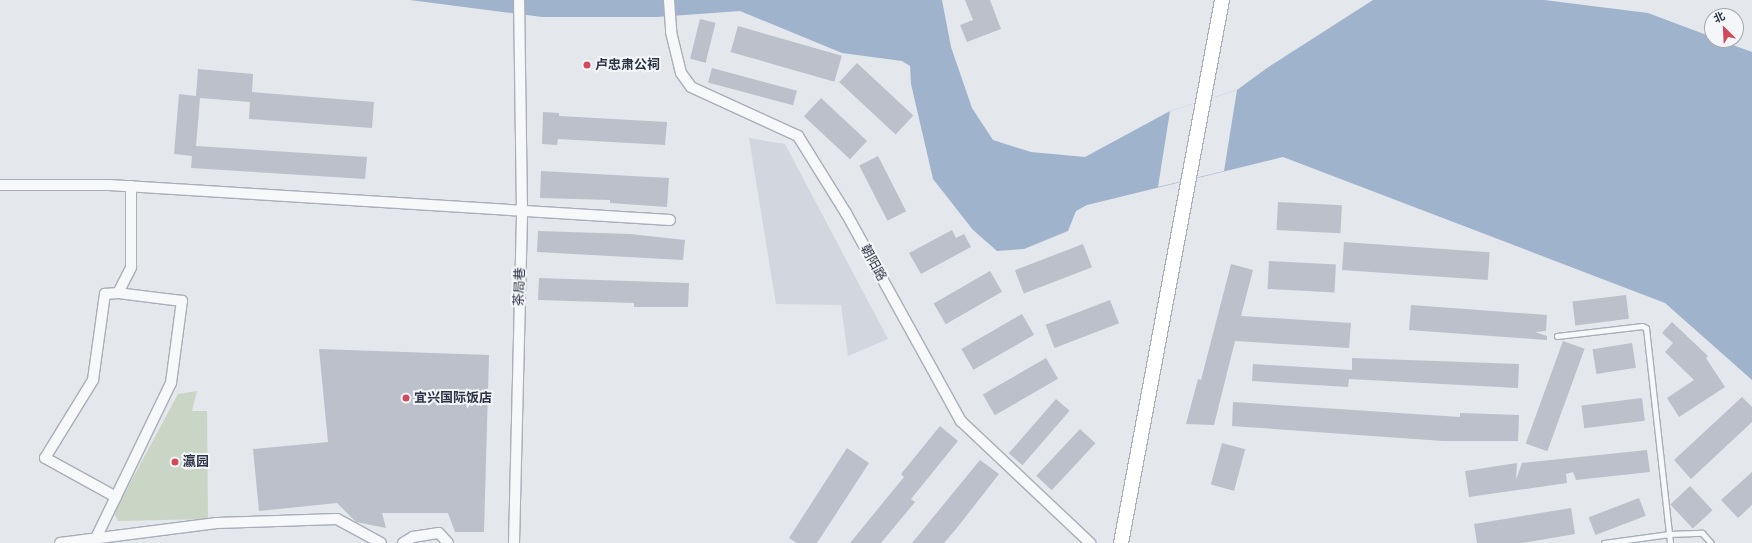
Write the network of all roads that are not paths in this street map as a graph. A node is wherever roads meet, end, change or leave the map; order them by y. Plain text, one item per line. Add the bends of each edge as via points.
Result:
1 (519, 0) edge
2 (669, 0) edge
3 (1222, 0) edge
4 (0, 185) edge
5 (131, 186) junction
6 (522, 211) junction
7 (670, 220) dead end
8 (118, 292) junction
9 (1557, 336) dead end
10 (116, 497) junction
11 (1669, 534) junction
12 (96, 538) junction
13 (422, 539) edge
14 (60, 543) edge
15 (381, 543) edge
16 (403, 543) edge
17 (448, 543) edge
18 (514, 543) edge
19 (1090, 543) edge
20 (1121, 543) edge
21 (1604, 543) edge
22 (1670, 543) edge
23 (1711, 543) edge

1 - 6 street, 茶局巷
2 - 19 street, 朝阳路 via 670,22 681,73 691,87 798,136 846,213 961,421
3 - 20 main road
4 - 5 street
5 - 6 street
5 - 8 street via 132,267
6 - 7 street
6 - 18 street, 茶局巷
8 - 10 street via 105,294 93,380 45,458
8 - 10 street via 182,301 171,383
9 - 11 lane via 1642,326 1646,328
10 - 12 street
11 - 21 lane
11 - 22 lane
11 - 23 lane via 1702,533
12 - 14 street
12 - 15 street via 217,523 337,520
13 - 16 street via 413,537
13 - 17 street via 439,533

